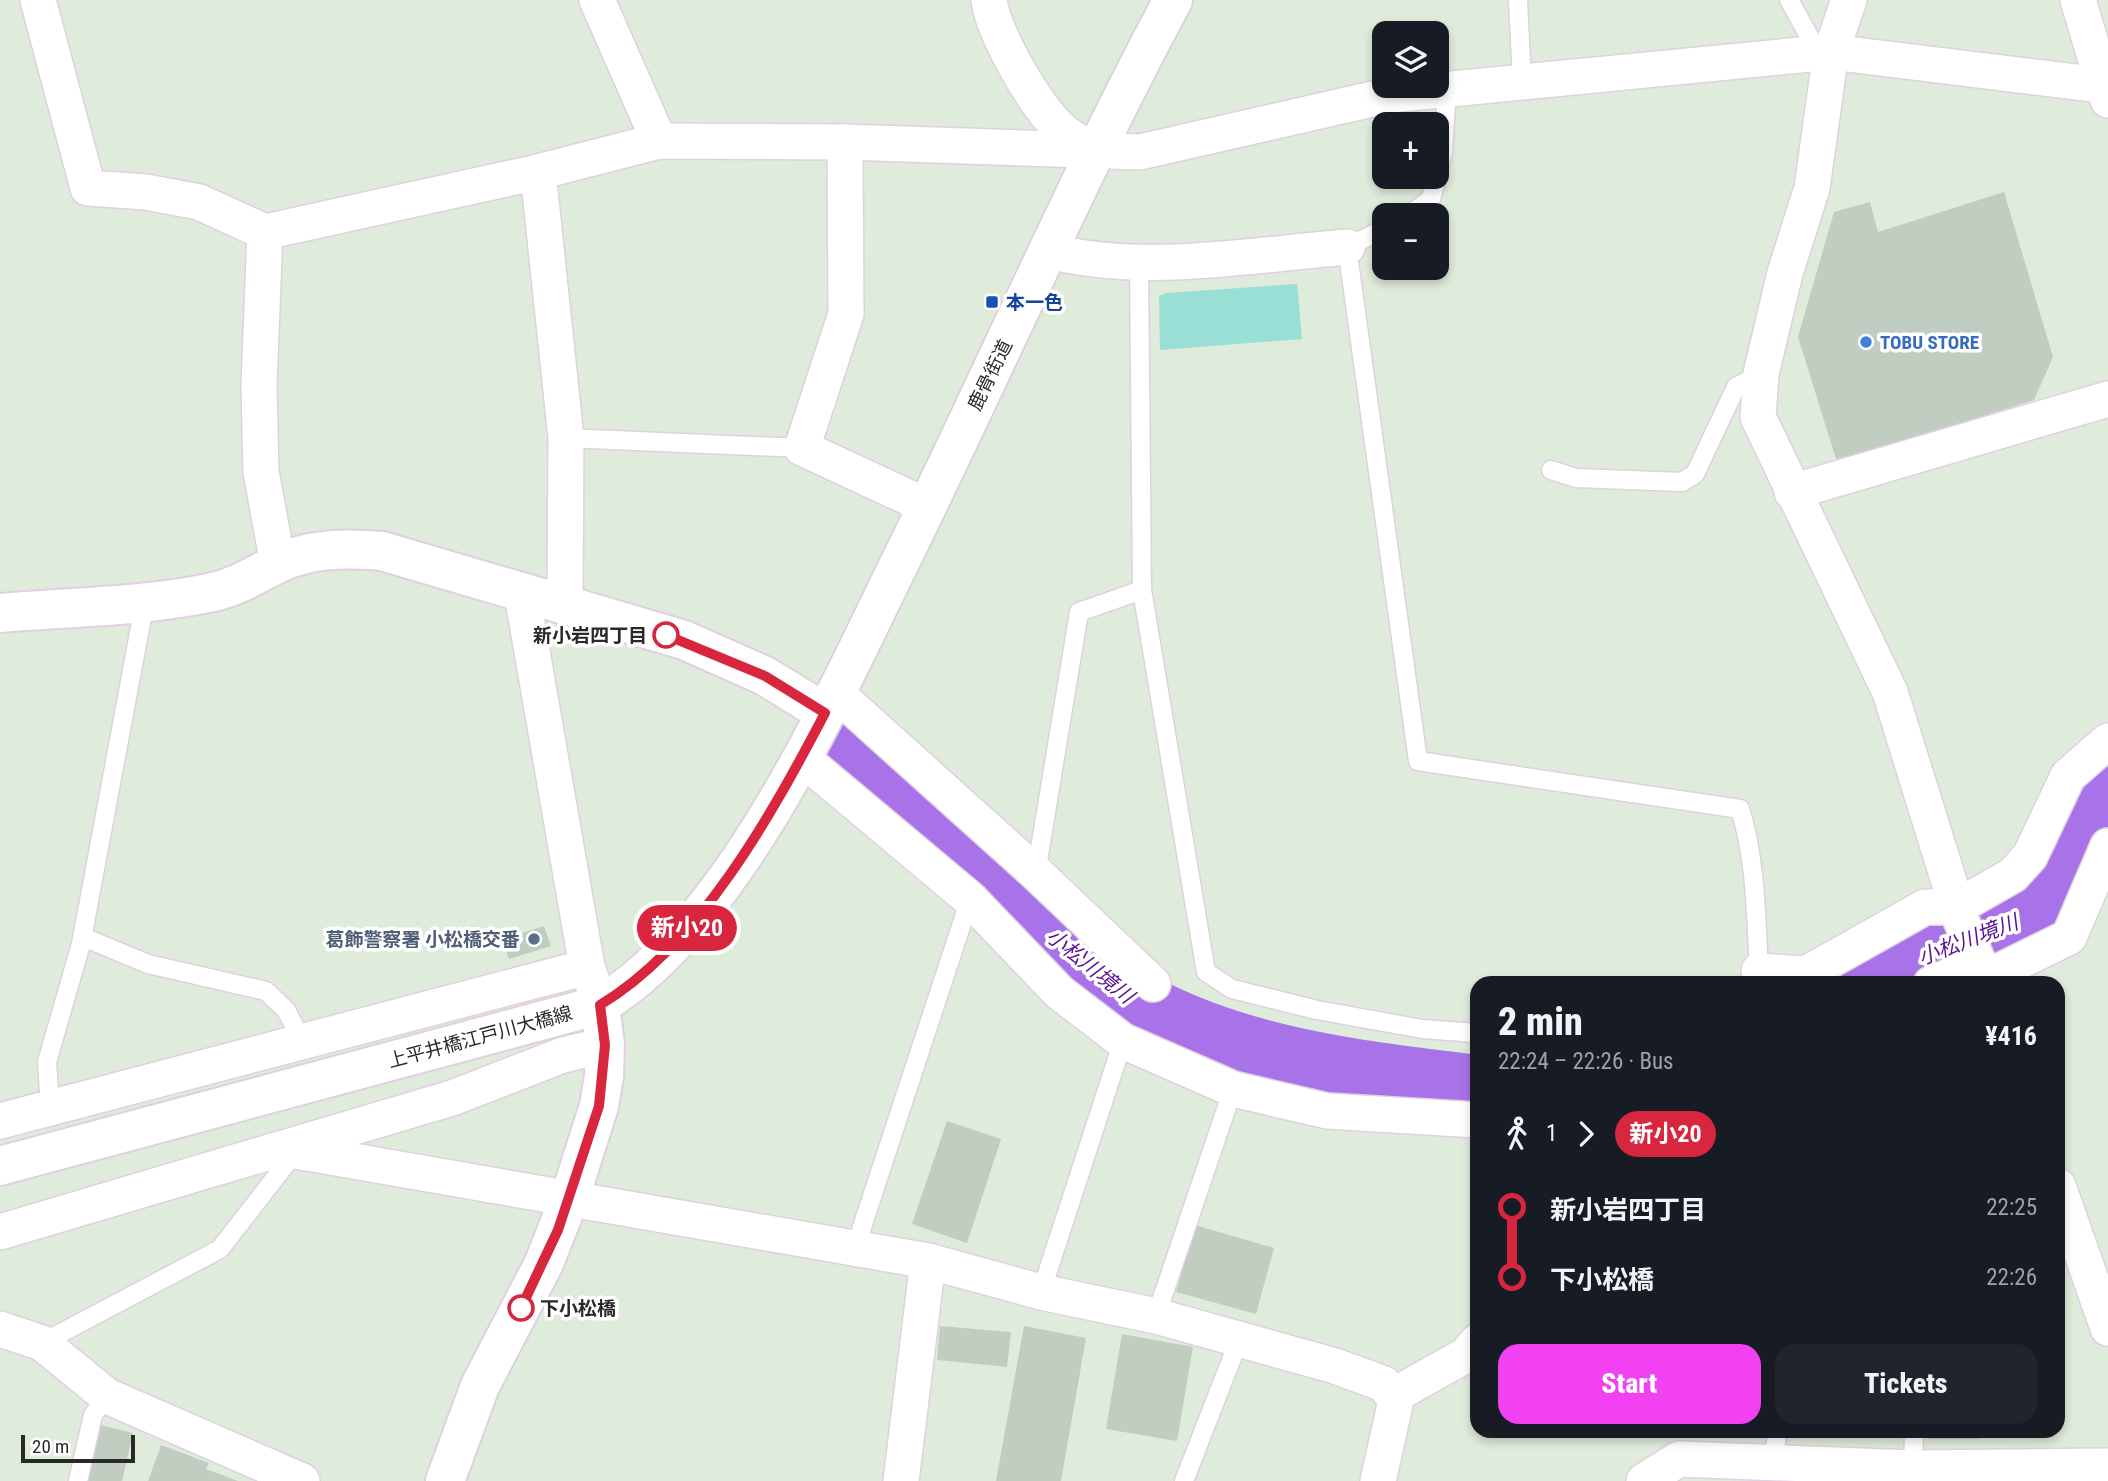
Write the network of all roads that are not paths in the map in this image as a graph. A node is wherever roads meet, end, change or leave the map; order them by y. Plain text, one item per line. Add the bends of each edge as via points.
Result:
1 (38, 0) edge
2 (989, 0) edge
3 (1173, 0) edge
4 (1518, 0) edge
5 (1789, 0) edge
6 (1849, 0) edge
7 (2078, 0) edge
8 (603, 3) edge
9 (1825, 53) junction
10 (1522, 80) junction
11 (1449, 89) edge
12 (2107, 91) edge
13 (1377, 98) edge
14 (1447, 98) edge
15 (660, 141) junction
16 (845, 142) junction
17 (1095, 152) junction
18 (538, 173) junction
19 (1426, 203) edge
20 (265, 232) junction
21 (1372, 235) edge
22 (1347, 247) junction
23 (1049, 251) junction
24 (1139, 264) junction
25 (1762, 374) junction
26 (2108, 400) edge
27 (566, 438) junction
28 (803, 448) junction
29 (1551, 470) dead end
30 (1792, 492) junction
31 (927, 506) junction
32 (278, 564) junction
33 (1142, 590) junction
34 (522, 594) junction
35 (145, 601) junction
36 (565, 606) junction
37 (0, 613) edge
38 (830, 703) junction
39 (2108, 741) edge
40 (802, 758) junction
41 (2108, 846) edge
42 (1036, 873) junction
43 (970, 899) junction
44 (1959, 914) junction
45 (83, 937) junction
46 (587, 967) junction
47 (1981, 969) edge
48 (1754, 976) edge
49 (1771, 976) edge
50 (1958, 976) edge
51 (1153, 984) dead end
52 (600, 1005) junction
53 (1470, 1032) edge
54 (302, 1041) junction
55 (1124, 1041) junction
56 (605, 1045) junction
57 (1233, 1089) junction
58 (50, 1107) junction
59 (0, 1121) edge
60 (1470, 1121) edge
61 (284, 1151) junction
62 (0, 1166) edge
63 (570, 1197) junction
64 (2065, 1206) edge
65 (0, 1232) edge
66 (858, 1248) junction
67 (928, 1261) junction
68 (1041, 1292) junction
69 (1156, 1316) junction
70 (2108, 1328) edge
71 (0, 1329) edge
72 (1239, 1340) junction
73 (42, 1343) junction
74 (1470, 1350) edge
75 (107, 1396) junction
76 (1393, 1396) junction
77 (1914, 1438) edge
78 (1776, 1447) edge
79 (2108, 1466) edge
80 (1913, 1468) junction
81 (258, 1472) edge
82 (78, 1481) edge
83 (302, 1481) edge
84 (445, 1481) edge
85 (901, 1481) edge
86 (1184, 1481) edge
87 (1378, 1481) edge
88 (1644, 1481) edge

1 - 20 street via 88,188 199,202
2 - 17 street via 991,18 1018,71 1062,131
3 - 17 street, 鹿骨街道
4 - 10 lane
5 - 9 lane
6 - 9 street
7 - 12 street
8 - 15 street
9 - 10 street
9 - 12 street
9 - 25 street via 1812,188 1785,273
10 - 11 street
13 - 17 street via 1140,152
14 - 19 lane via 1444,152 1431,199
15 - 16 street
15 - 18 street
16 - 17 street
16 - 28 street via 846,314
17 - 23 street, 鹿骨街道
18 - 20 street
18 - 27 street
20 - 32 street via 261,471
21 - 22 lane
22 - 24 street
22 - 48 lane via 1418,761 1740,809 1747,831
23 - 24 street via 1086,260
23 - 31 street, 鹿骨街道
24 - 33 lane
25 - 29 lane via 1736,387 1695,474 1682,482 1576,478
25 - 30 street via 1758,417
26 - 30 street
27 - 28 lane
27 - 36 street
28 - 31 street
30 - 44 street via 1890,692
31 - 38 street, 鹿骨街道
32 - 34 street via 322,550 382,551
32 - 35 street via 254,579 214,592
33 - 42 lane via 1079,612
33 - 53 lane via 1206,972 1232,989 1317,1010 1422,1029
34 - 36 street
34 - 46 street
35 - 37 street
35 - 45 lane
36 - 38 street via 684,640
38 - 40 street, 上平井橋江戸川大橋線
38 - 42 street
39 - 44 street via 2068,776 2030,856 2013,875
40 - 43 street
40 - 52 street, 上平井橋江戸川大橋線 via 695,919 627,989
41 - 47 street via 2070,937 2004,969
42 - 51 street
43 - 55 street via 1059,992
43 - 66 lane
44 - 47 street
44 - 49 street via 1925,907 1806,974
45 - 54 lane via 148,964 266,991 286,1010
45 - 58 lane via 47,1062
46 - 52 street
46 - 54 street
47 - 50 street
52 - 56 street
52 - 62 street, 上平井橋江戸川大橋線
54 - 58 street
55 - 57 street
55 - 68 lane
56 - 61 street via 563,1055 452,1098
56 - 63 street via 599,1106
57 - 60 street via 1327,1111
57 - 69 lane
58 - 59 street
61 - 63 street
61 - 65 street
61 - 73 lane via 220,1249
63 - 66 street
63 - 84 street via 544,1263 480,1386
64 - 70 street
66 - 67 street
67 - 68 street
67 - 85 street
68 - 69 street
69 - 72 street
71 - 73 street
72 - 76 street via 1335,1366 1384,1384
72 - 86 lane
73 - 75 street
74 - 76 street
75 - 81 street
75 - 82 lane via 93,1415
76 - 87 street via 1395,1405
77 - 80 lane
78 - 80 street
78 - 88 street via 1679,1459
79 - 80 street
81 - 83 street

